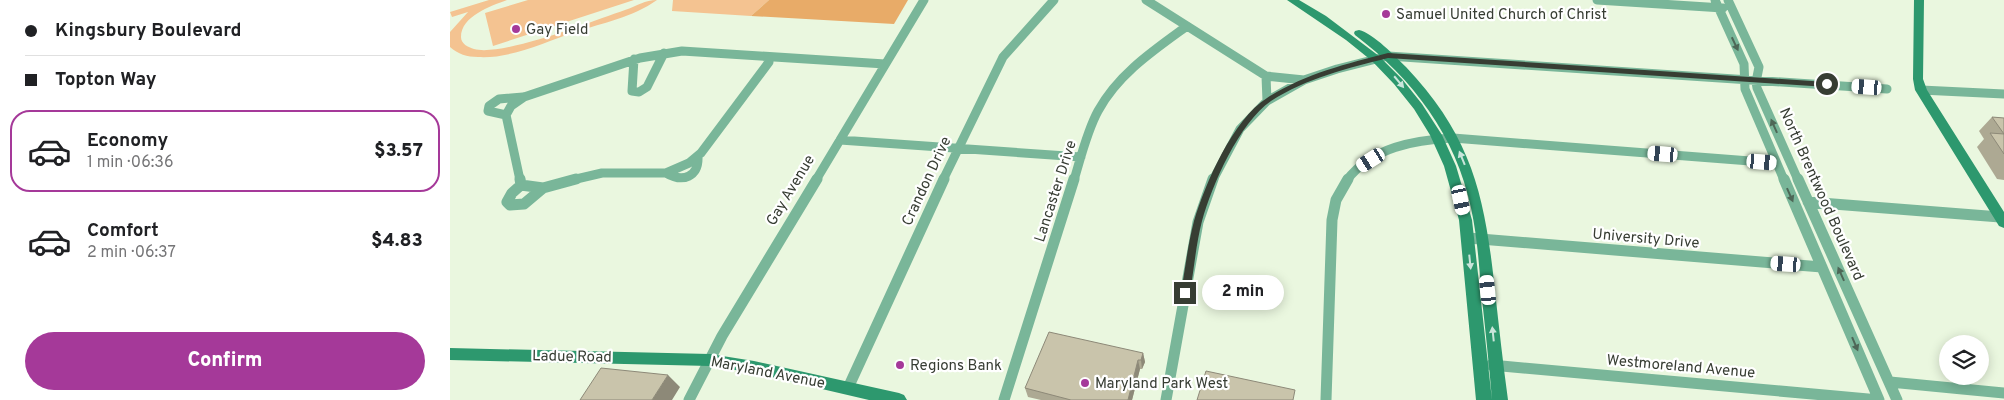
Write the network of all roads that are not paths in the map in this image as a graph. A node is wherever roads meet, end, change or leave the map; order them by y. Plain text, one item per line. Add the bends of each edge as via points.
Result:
1 (924, 0) edge
2 (1054, 0) edge
3 (1146, 0) edge
4 (1597, 0) edge
5 (1919, 0) edge
6 (1301, 2) edge
7 (1716, 4) edge
8 (1730, 4) edge
9 (1187, 26) junction
10 (664, 53) junction
11 (1383, 57) junction
12 (634, 60) junction
13 (767, 60) junction
14 (883, 67) junction
15 (1266, 76) junction
16 (1744, 78) junction
17 (1304, 80) junction
18 (1756, 80) junction
19 (1886, 89) dead end
20 (1921, 90) junction
21 (2004, 94) edge
22 (524, 97) junction
23 (1267, 100) junction
24 (506, 114) junction
25 (1438, 138) junction
26 (1453, 138) junction
27 (840, 140) junction
28 (957, 148) junction
29 (1081, 157) junction
30 (1776, 163) junction
31 (521, 185) junction
32 (543, 188) junction
33 (1808, 202) junction
34 (2002, 220) edge
35 (1468, 238) junction
36 (1483, 239) junction
37 (1822, 267) junction
38 (450, 354) edge
39 (695, 359) joint
40 (710, 360) junction
41 (1480, 364) junction
42 (1497, 366) junction
43 (1890, 382) junction
44 (848, 388) junction
45 (2004, 393) edge
46 (689, 400) edge
47 (899, 400) edge
48 (1004, 400) edge
49 (1166, 400) edge
50 (1326, 400) edge
51 (1484, 400) edge
52 (1500, 400) edge
53 (1879, 400) edge
54 (1898, 400) edge

1 - 14 street, Gay Avenue
2 - 28 street, Crandon Drive via 1003,57
3 - 9 street
4 - 7 street
5 - 20 street via 1918,80
6 - 11 street via 1348,25
7 - 8 street
7 -> 16 street, North Brentwood Boulevard via 1744,64
8 - 18 street, North Brentwood Boulevard via 1757,62
9 - 15 street
9 - 29 street, Lancaster Drive via 1144,57 1114,88 1098,110
10 - 12 street
10 - 12 street via 647,87 636,93 632,91
10 - 13 street via 682,51
11 - 16 street
11 - 17 street
11 -> 25 street
11 - 26 street via 1420,90
12 - 22 street
13 - 14 street
13 - 32 street via 698,156 698,166 687,179 672,179 666,173 602,173
14 - 27 street, Gay Avenue
15 - 17 street
15 - 23 street
16 - 18 street
16 - 30 street, North Brentwood Boulevard via 1745,89
17 - 23 street
18 - 19 street
33 -> 18 street, North Brentwood Boulevard
20 - 21 street
20 - 34 street
22 - 24 street
22 - 24 street via 499,99 488,106 488,111
23 - 49 street via 1240,129 1213,180 1198,222
24 - 31 street
25 - 26 street
25 - 35 street via 1457,185
25 - 50 street via 1412,141 1384,151 1357,168 1339,192 1331,226
26 - 30 street
36 -> 26 street via 1471,183
27 - 28 street
27 - 40 street, Gay Avenue
28 - 29 street
28 - 44 street, Crandon Drive
29 - 48 street, Lancaster Drive
30 -> 37 street, North Brentwood Boulevard
31 - 32 street
31 - 32 street via 509,198 507,202 510,205 524,204
33 - 34 street
43 -> 33 street, North Brentwood Boulevard
35 - 36 street, University Drive
35 -> 41 street
36 - 37 street, University Drive
42 -> 36 street
37 -> 53 street, North Brentwood Boulevard
38 - 39 street, Ladue Road
39 - 40 street, Maryland Avenue
40 - 44 street, Maryland Avenue
40 - 46 street, Gay Avenue
41 - 42 street, Westmoreland Avenue
41 - 51 street
42 - 52 street
42 - 53 street, Westmoreland Avenue
43 - 45 street
43 - 54 street, North Brentwood Boulevard
44 - 47 street, Maryland Avenue

